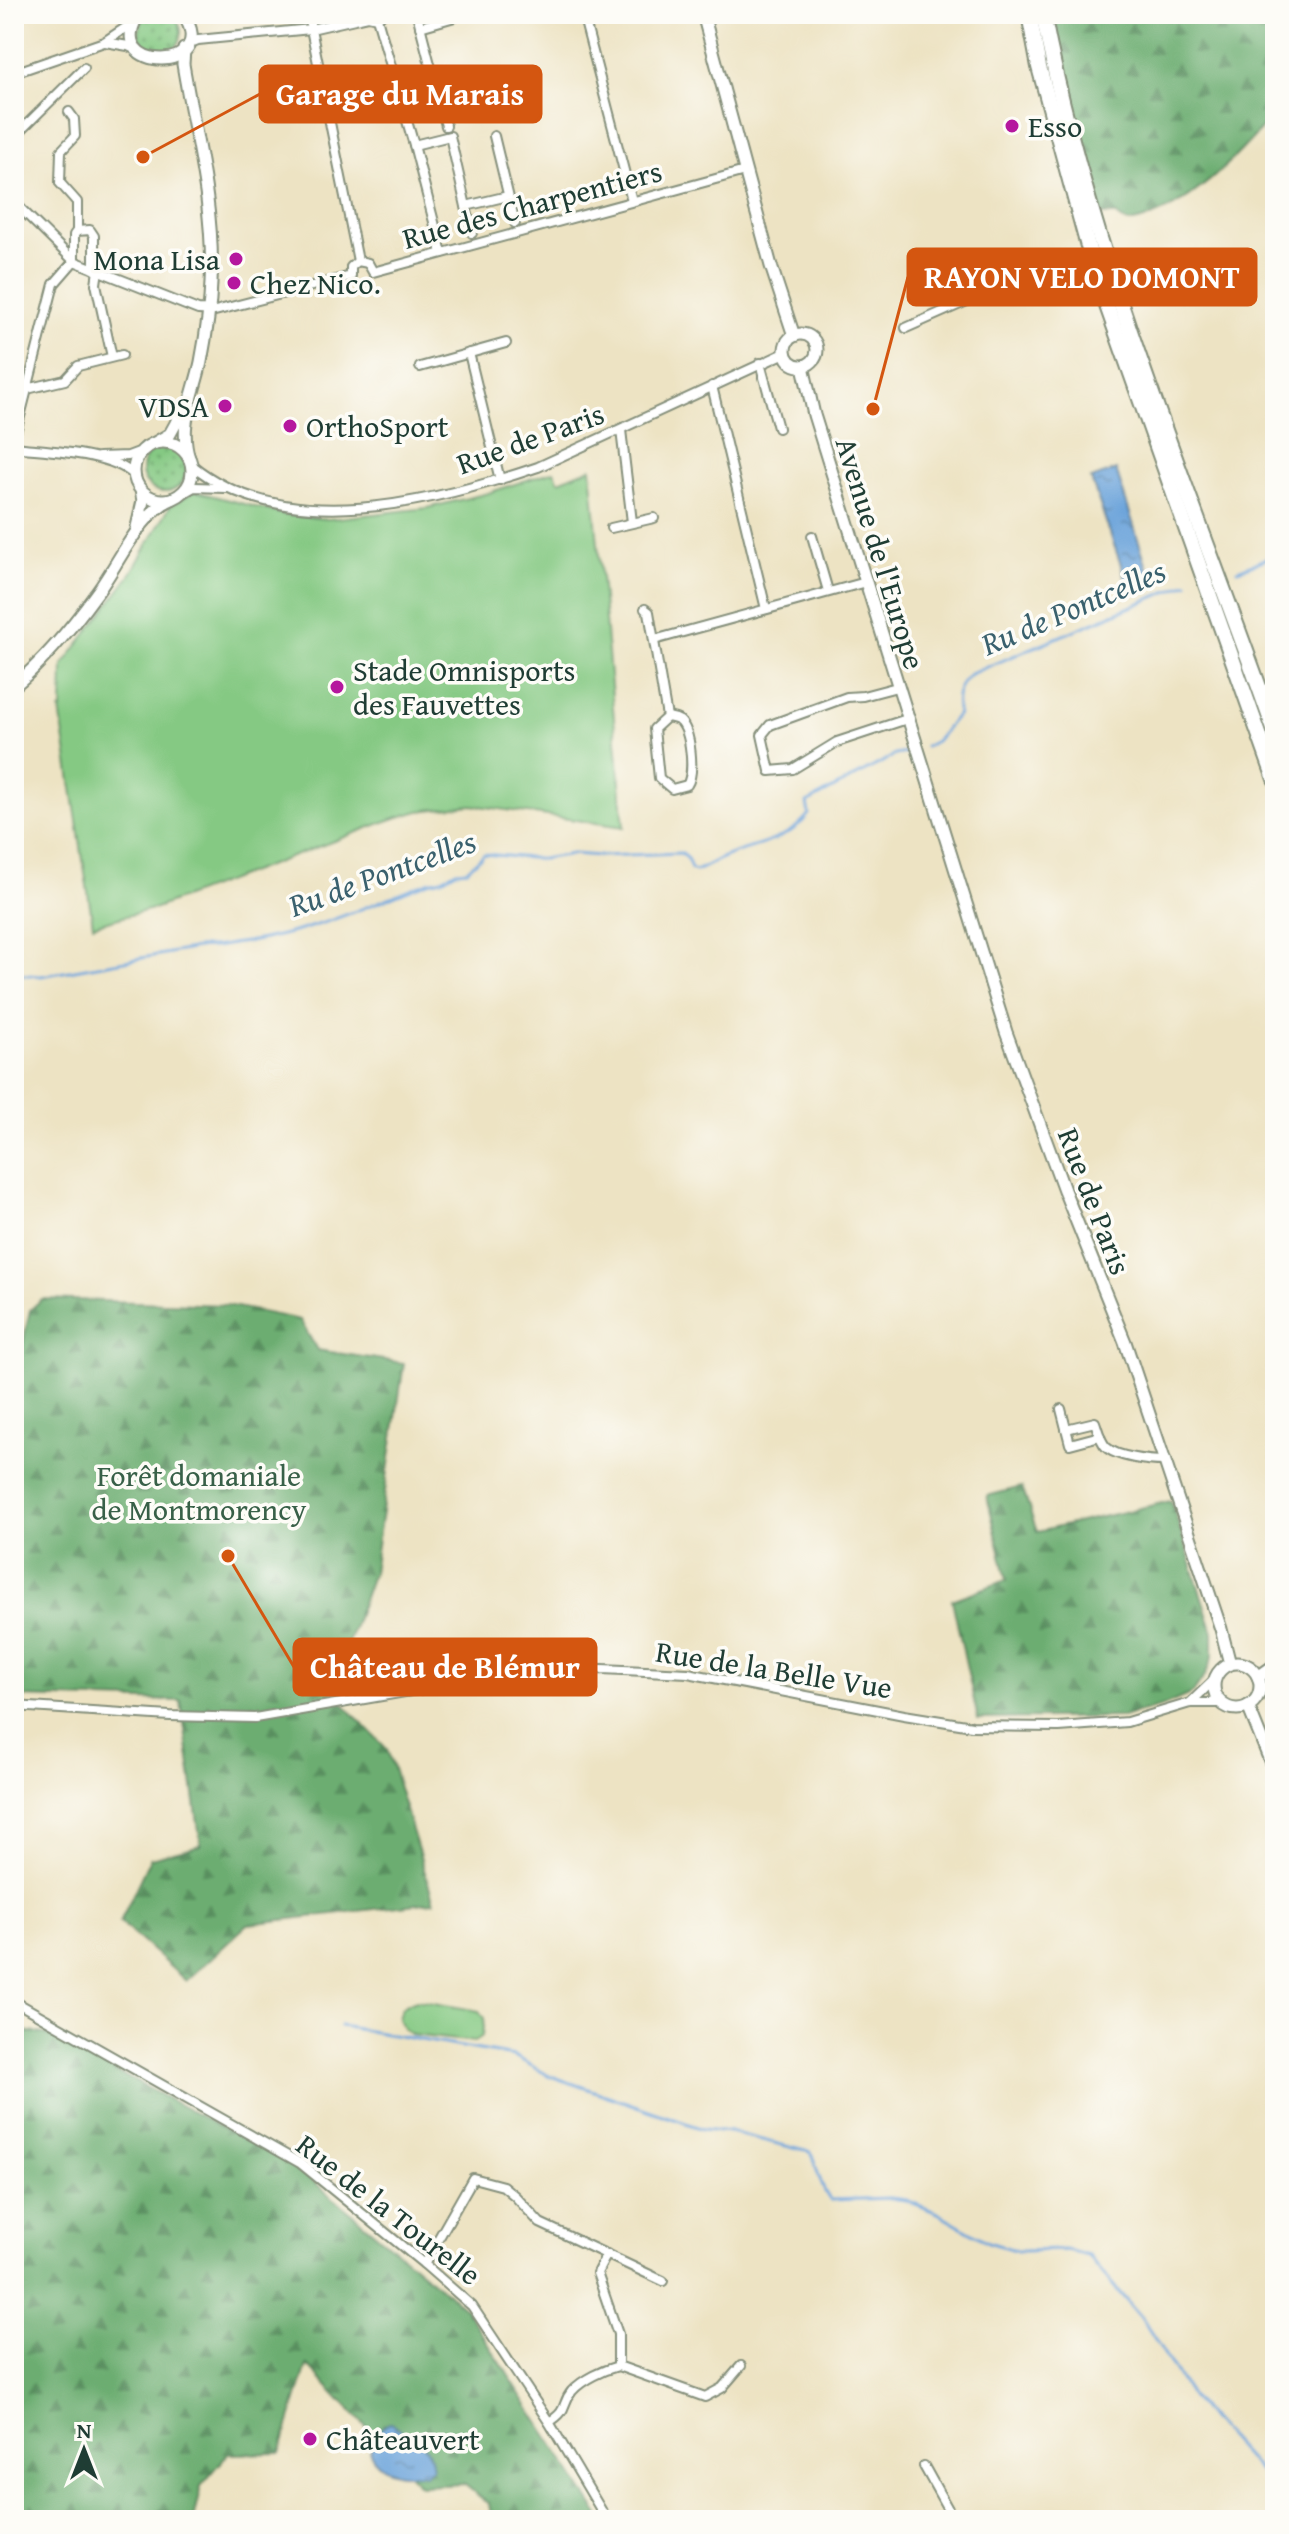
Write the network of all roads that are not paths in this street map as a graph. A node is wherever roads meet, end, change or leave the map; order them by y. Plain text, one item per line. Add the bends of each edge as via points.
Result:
1 (308, 14) edge
2 (417, 14) edge
3 (465, 14) edge
4 (583, 14) edge
5 (703, 14) edge
6 (1029, 14) edge
7 (1043, 14) edge
8 (379, 16) edge
9 (137, 18) edge
10 (185, 18) edge
11 (420, 27) junction
12 (311, 29) junction
13 (215, 39) junction
14 (104, 42) junction
15 (185, 47) junction
16 (142, 54) junction
17 (158, 61) junction
18 (84, 68) dead end
19 (14, 73) edge
20 (491, 83) dead end
21 (397, 84) junction
22 (324, 96) junction
23 (439, 97) junction
24 (190, 102) junction
25 (69, 112) dead end
26 (446, 126) dead end
27 (494, 136) dead end
28 (14, 137) edge
29 (414, 145) junction
30 (745, 171) junction
31 (508, 196) junction
32 (632, 201) junction
33 (14, 202) edge
34 (466, 206) junction
35 (515, 223) dead end
36 (77, 231) junction
37 (472, 233) dead end
38 (442, 253) junction
39 (74, 261) junction
40 (358, 261) junction
41 (96, 270) junction
42 (1028, 274) dead end
43 (206, 311) junction
44 (906, 328) dead end
45 (794, 336) junction
46 (506, 343) dead end
47 (469, 353) junction
48 (785, 353) junction
49 (122, 355) dead end
50 (112, 357) junction
51 (760, 363) junction
52 (803, 366) junction
53 (420, 367) dead end
54 (712, 386) junction
55 (27, 389) junction
56 (778, 428) dead end
57 (621, 430) junction
58 (14, 440) edge
59 (14, 447) edge
60 (148, 447) junction
61 (94, 458) junction
62 (190, 461) junction
63 (134, 475) junction
64 (500, 480) junction
65 (230, 489) junction
66 (141, 490) junction
67 (176, 497) junction
68 (654, 518) dead end
69 (632, 522) junction
70 (611, 528) dead end
71 (135, 535) junction
72 (812, 536) dead end
73 (866, 582) junction
74 (828, 591) junction
75 (645, 609) dead end
76 (766, 609) junction
77 (654, 640) junction
78 (14, 686) edge
79 (897, 687) junction
80 (667, 717) junction
81 (907, 719) junction
82 (1275, 732) edge
83 (920, 753) joint
84 (1275, 779) edge
85 (1061, 1409) dead end
86 (1066, 1429) junction
87 (1100, 1436) junction
88 (1164, 1461) junction
89 (1230, 1664) junction
90 (1275, 1665) edge
91 (1258, 1677) junction
92 (1215, 1679) junction
93 (1190, 1703) junction
94 (1221, 1703) junction
95 (14, 1706) edge
96 (1248, 1706) junction
97 (1275, 1773) edge
98 (14, 2001) edge
99 (607, 2254) junction
100 (424, 2264) junction
101 (663, 2281) dead end
102 (618, 2366) junction
103 (741, 2366) dead end
104 (549, 2422) junction
105 (924, 2466) dead end
106 (607, 2520) edge
107 (954, 2520) edge

1 - 12 street
2 - 11 street
3 - 11 street
4 - 32 street
5 - 30 street
6 - 84 highway via 1095,272
7 - 82 highway via 1107,268
8 - 12 street
8 - 21 street
9 - 14 street
9 - 16 street via 133,37
10 - 13 street
10 - 15 street via 190,37
11 - 23 street
12 - 13 street
12 - 22 street
13 - 15 street
14 - 16 street
14 - 19 street
15 - 17 street via 172,59
15 - 24 street
16 - 17 street
17 - 24 street via 175,71
18 - 28 street
20 - 23 street
21 - 22 street via 337,100
21 - 29 street
22 - 40 street
23 - 26 street
24 - 43 street via 208,212
25 - 36 street via 75,136 61,151 60,183 77,202
27 - 31 street
29 - 34 street via 450,136
29 - 38 street
30 - 32 street, Rue des Charpentiers
30 - 45 street
31 - 34 street
31 - 35 street
32 - 38 street, Rue des Charpentiers
33 - 39 street
34 - 37 street
36 - 39 street
36 - 41 street via 90,230 94,236
38 - 40 street, Rue des Charpentiers via 373,272 368,263
39 - 41 street
39 - 55 street via 54,284
40 - 43 street via 351,276
41 - 43 street
41 - 50 street
42 - 44 street
43 - 60 street via 180,418 170,434
43 - 62 street via 201,360 184,424
45 - 48 street
45 - 52 street via 808,337 816,348 812,362
46 - 47 street
47 - 53 street
47 - 64 street
48 - 51 street, Rue de Paris
48 - 52 street via 793,365
49 - 50 street
50 - 55 street via 78,366 65,380
51 - 54 street, Rue de Paris
51 - 56 street
52 - 73 street, Avenue de l'Europe
54 - 57 street, Rue de Paris
54 - 76 street
55 - 58 street
57 - 64 street, Rue de Paris
57 - 69 street
59 - 61 street
60 - 61 street via 128,456
60 - 62 street via 170,443
60 - 63 street
61 - 63 street
62 - 65 street, Rue de Paris
62 - 67 street via 190,482
63 - 66 street
64 - 65 street, Rue de Paris via 402,502 323,510
65 - 67 street, Rue de Paris via 194,487
66 - 67 street via 155,499
66 - 71 street
67 - 71 street via 151,514
68 - 69 street
69 - 70 street
71 - 78 street via 73,624
72 - 74 street
73 - 74 street
73 - 79 street, Avenue de l'Europe
74 - 76 street
75 - 77 street
76 - 77 street
77 - 80 street
79 - 81 street, Avenue de l'Europe
79 - 81 street via 847,697 770,725 762,735 770,771 793,769 837,742
80 - 80 street via 654,729 659,778 672,789 681,788 692,770 686,730
81 - 83 street, Avenue de l'Europe
83 - 88 street, Rue de Paris via 1006,1032 1125,1342
85 - 86 street
86 - 87 street via 1095,1422
86 - 87 street via 1070,1444
87 - 88 street via 1110,1450
88 - 89 street, Rue de Paris
89 - 91 street via 1243,1664
89 - 92 street
90 - 91 street
91 - 96 street via 1257,1696
92 - 93 street, Rue de la Belle Vue
92 - 94 street
93 - 94 street, Rue de la Belle Vue
93 - 95 street, Rue de la Belle Vue via 1127,1722 971,1726 688,1673 602,1669 497,1676 255,1718
94 - 96 street via 1234,1709
96 - 97 street
98 - 100 street, Rue de la Tourelle via 300,2163
99 - 100 street via 540,2223 503,2186 473,2178
99 - 101 street
99 - 102 street via 597,2273 618,2334
100 - 104 street, Rue de la Tourelle via 472,2306
102 - 103 street via 705,2397 722,2388
102 - 104 street via 603,2369 572,2391 561,2415
104 - 106 street, Rue de la Tourelle
105 - 107 street

